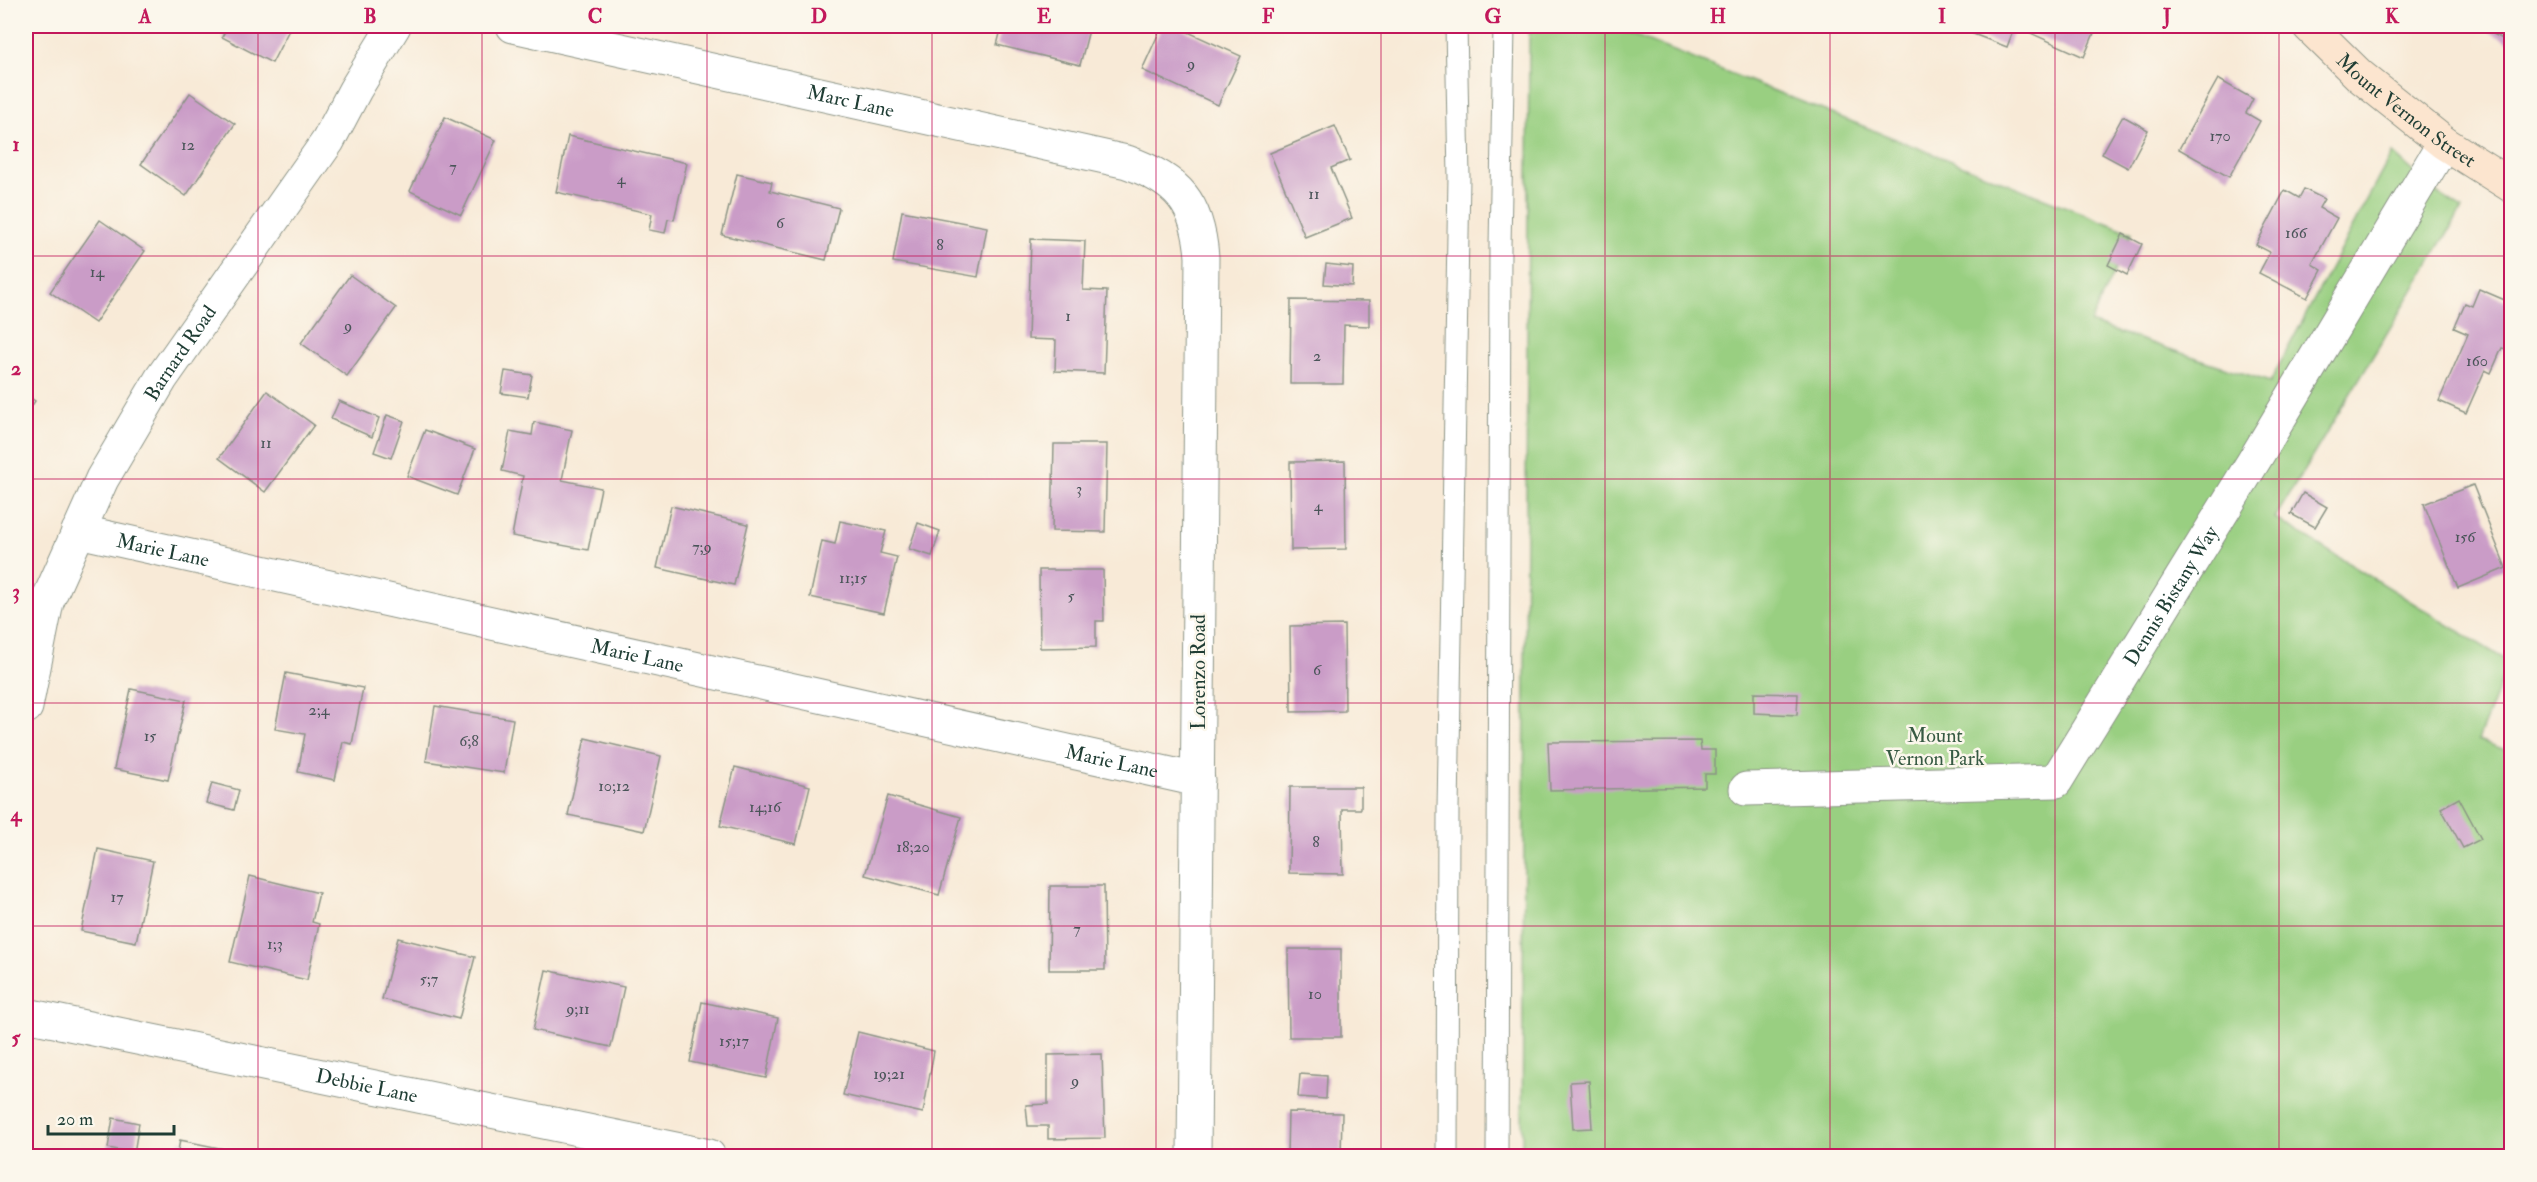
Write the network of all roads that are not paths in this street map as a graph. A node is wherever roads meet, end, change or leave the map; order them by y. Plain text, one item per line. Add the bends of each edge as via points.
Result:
1 (394, 26) edge
2 (513, 26) edge
3 (1456, 26) edge
4 (1504, 26) edge
5 (2308, 26) edge
6 (2444, 143) junction
7 (2511, 186) edge
8 (1181, 192) joint
9 (78, 531) junction
10 (26, 707) edge
11 (1197, 780) junction
12 (1746, 789) dead end
13 (26, 1015) edge
14 (709, 1156) edge
15 (1194, 1156) edge
16 (1447, 1156) edge
17 (1497, 1156) edge

1 - 9 street, Barnard Road via 328,141 161,380 102,479
2 - 8 street, Marc Lane via 1127,162 1166,179
3 - 16 lane via 1459,177 1448,809
4 - 17 lane
5 - 6 main road, Mount Vernon Street via 2360,76
6 - 7 main road, Mount Vernon Street
6 - 12 street, Dennis Bistany Way via 2255,459 2055,781
8 - 11 street, Lorenzo Road via 1200,233 1202,257
9 - 10 street, Barnard Road via 47,602
9 - 11 street, Marie Lane
11 - 15 street, Lorenzo Road
13 - 14 street, Debbie Lane

